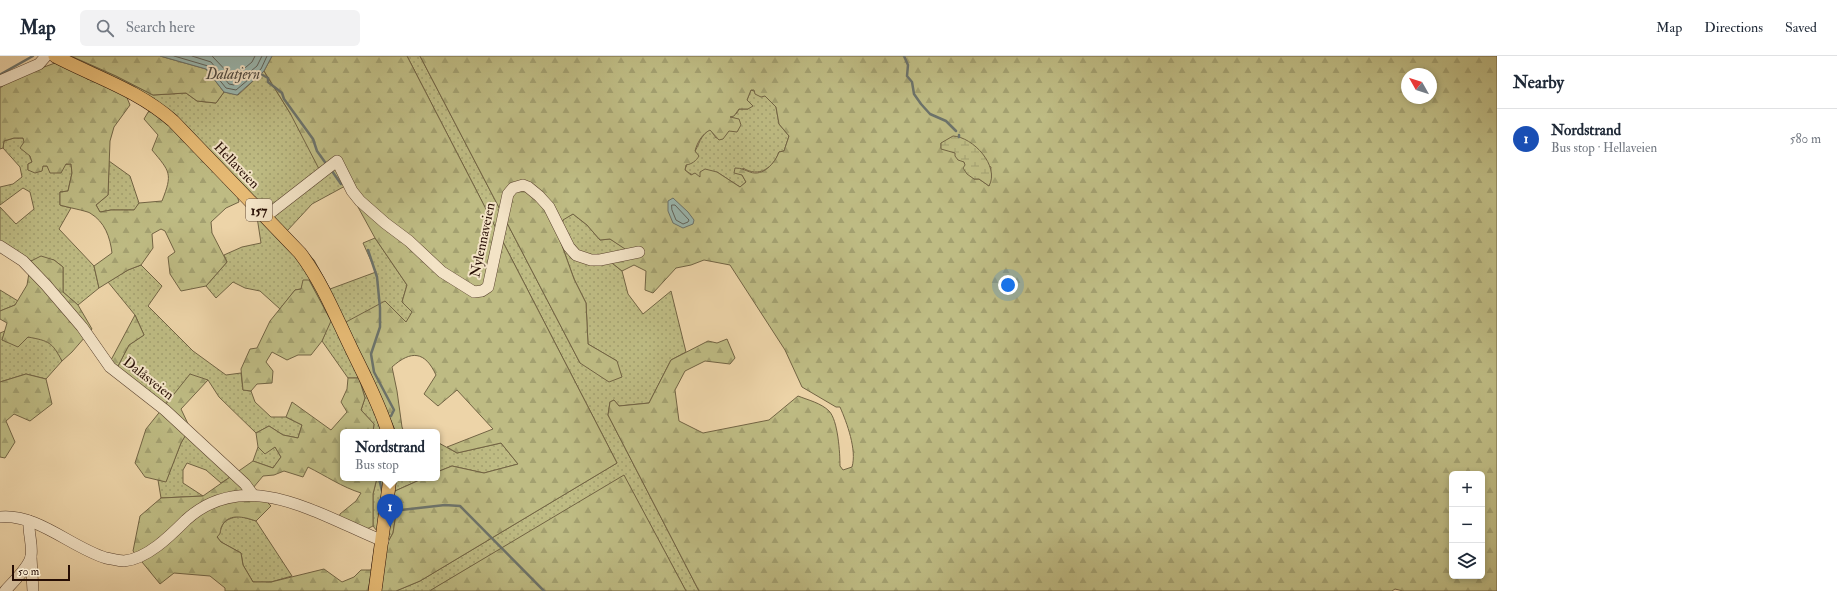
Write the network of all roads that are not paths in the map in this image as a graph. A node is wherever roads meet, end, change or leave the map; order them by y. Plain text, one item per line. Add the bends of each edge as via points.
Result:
1 (46, 56) edge
2 (55, 56) edge
3 (0, 81) edge
4 (265, 217) junction
5 (0, 246) edge
6 (639, 252) dead end
7 (387, 429) edge
8 (390, 481) edge
9 (253, 495) junction
10 (0, 517) edge
11 (28, 521) junction
12 (382, 541) junction
13 (31, 557) junction
14 (5, 591) edge
15 (33, 591) edge
16 (375, 591) edge

1 - 3 street via 39,64
2 - 4 main road, Hellaveien / 157 via 134,93 160,109
4 - 6 street, Nylennaveien via 337,161 352,191 370,211 409,241 442,272 474,292 488,287 508,194 519,186 528,187 547,205 569,247 576,255 600,260
4 - 7 main road, Hellaveien / 157 via 300,253 319,283 378,404
5 - 9 street, Dalåsveien via 23,261 46,285 87,334 110,367 177,420 246,484
8 - 12 main road
9 - 11 street via 230,497 204,506 174,532 140,556 123,561 99,556
9 - 12 street via 292,502
10 - 11 street
11 - 13 street
12 - 16 main road
13 - 14 street
13 - 15 street

